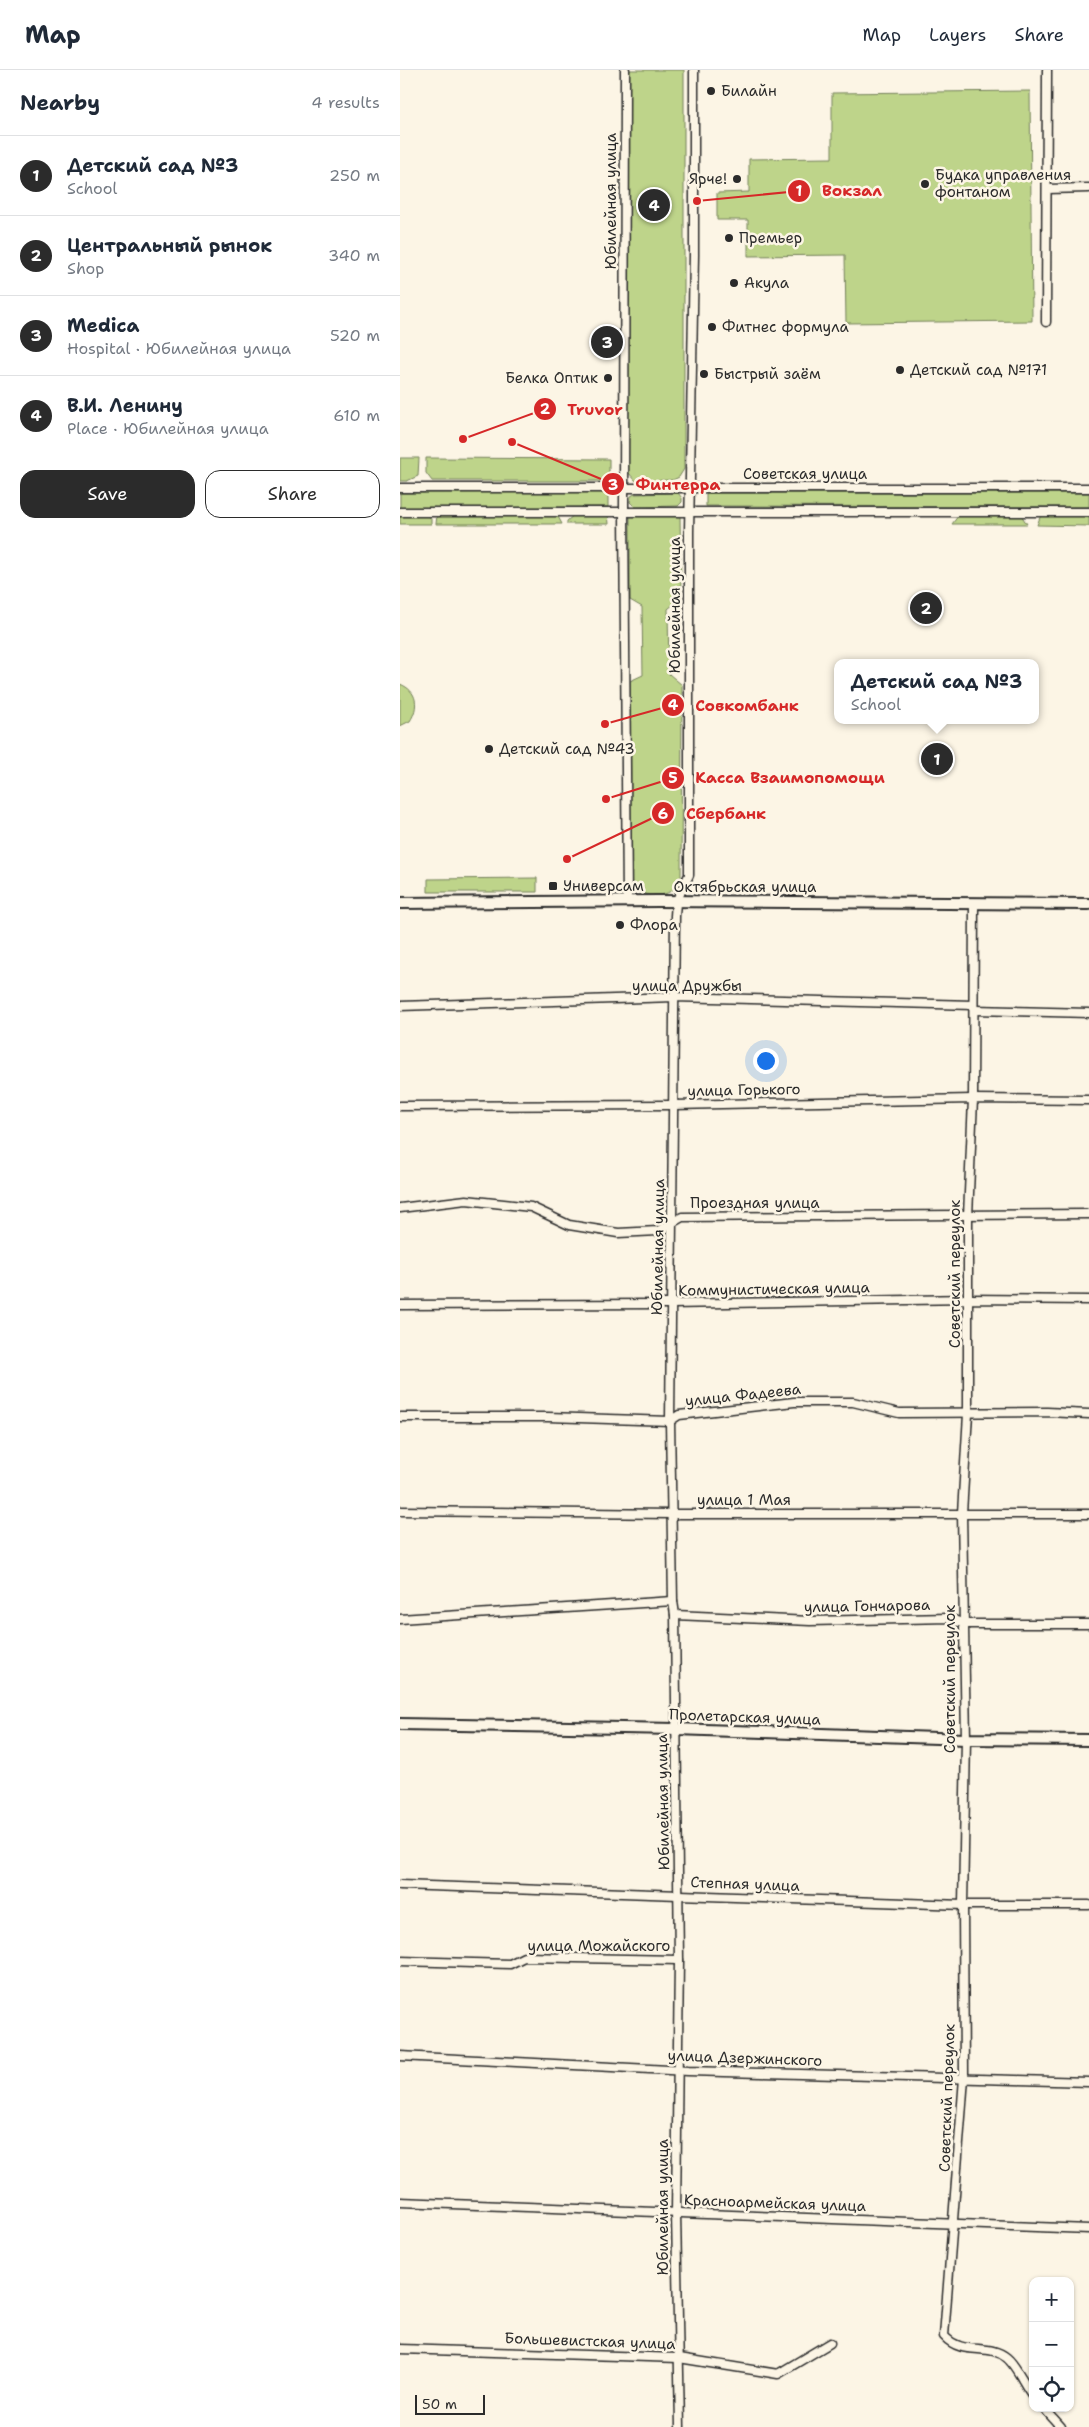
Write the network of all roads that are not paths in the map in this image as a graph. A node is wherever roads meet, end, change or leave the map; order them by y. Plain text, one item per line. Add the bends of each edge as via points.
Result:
1 (625, 70) edge
2 (694, 70) edge
3 (1046, 70) edge
4 (1089, 188) edge
5 (1046, 189) junction
6 (1046, 322) dead end
7 (690, 487) junction
8 (400, 488) edge
9 (1089, 488) edge
10 (624, 489) junction
11 (624, 511) junction
12 (400, 512) edge
13 (689, 512) junction
14 (1089, 512) edge
15 (627, 902) junction
16 (676, 902) junction
17 (400, 903) edge
18 (974, 904) junction
19 (1089, 904) edge
20 (674, 997) junction
21 (400, 1006) edge
22 (974, 1007) junction
23 (1089, 1013) edge
24 (973, 1099) junction
25 (1089, 1100) edge
26 (674, 1105) junction
27 (400, 1106) edge
28 (400, 1208) edge
29 (1089, 1214) edge
30 (968, 1216) junction
31 (671, 1224) junction
32 (969, 1299) junction
33 (1089, 1300) edge
34 (671, 1304) junction
35 (400, 1305) edge
36 (968, 1414) junction
37 (1089, 1414) edge
38 (400, 1416) edge
39 (670, 1421) junction
40 (400, 1511) edge
41 (962, 1513) junction
42 (672, 1514) junction
43 (1089, 1514) edge
44 (673, 1601) junction
45 (675, 1615) junction
46 (400, 1619) edge
47 (964, 1624) junction
48 (1089, 1624) edge
49 (400, 1724) edge
50 (676, 1729) junction
51 (966, 1739) junction
52 (1089, 1740) edge
53 (400, 1886) edge
54 (678, 1896) junction
55 (963, 1905) junction
56 (1089, 1905) edge
57 (679, 1960) junction
58 (400, 1961) edge
59 (400, 2056) edge
60 (677, 2070) junction
61 (964, 2078) junction
62 (1089, 2082) edge
63 (400, 2202) edge
64 (676, 2213) junction
65 (954, 2224) junction
66 (1089, 2229) edge
67 (830, 2343) dead end
68 (400, 2349) edge
69 (679, 2358) junction
70 (1029, 2390) edge
71 (1048, 2412) edge
72 (680, 2427) edge
73 (1061, 2427) edge

1 - 10 street, Юбилейная улица
2 - 7 street, Юбилейная улица
3 - 5 street
4 - 5 street
5 - 6 street
7 - 9 street, Советская улица
7 - 10 street, Советская улица
7 - 13 street, Юбилейная улица
8 - 10 street, Советская улица
10 - 11 street, Юбилейная улица
11 - 12 street
11 - 13 street
11 - 15 street, Юбилейная улица
13 - 14 street
13 - 16 street, Юбилейная улица via 688,875
15 - 16 street, Октябрьская улица
15 - 17 street, Октябрьская улица
16 - 18 street, Октябрьская улица
16 - 20 street, Юбилейная улица
18 - 19 street, Октябрьская улица
18 - 22 street, Советский переулок
20 - 21 street, улица Дружбы
20 - 22 street, улица Дружбы
20 - 26 street, Юбилейная улица
22 - 23 street, улица Дружбы
22 - 24 street, Советский переулок
24 - 25 street, улица Горького
24 - 26 street, улица Горького
24 - 30 street, Советский переулок
26 - 27 street, улица Горького
26 - 31 street, Юбилейная улица
28 - 31 street, Проездная улица via 466,1200 531,1207 569,1225 618,1233 658,1231
29 - 30 street, Проездная улица
30 - 31 street, Проездная улица via 682,1217
30 - 32 street, Советский переулок
31 - 34 street, Юбилейная улица
32 - 33 street, Коммунистическая улица
32 - 34 street, Коммунистическая улица
32 - 36 street, Советский переулок
34 - 35 street, Коммунистическая улица
34 - 39 street, Юбилейная улица
36 - 37 street, улица Фадеева
36 - 39 street, улица Фадеева via 899,1413 853,1402 794,1402 679,1415
36 - 41 street, Советский переулок
38 - 39 street, улица Фадеева
39 - 42 street, Юбилейная улица
40 - 42 street, улица 1 Мая
41 - 42 street, улица 1 Мая
41 - 43 street, улица 1 Мая
41 - 47 street, Советский переулок
42 - 44 street, Юбилейная улица
44 - 45 street, Юбилейная улица
44 - 46 street
45 - 47 street, улица Гончарова via 810,1621 949,1618
45 - 50 street, Юбилейная улица
47 - 48 street, улица Гончарова
47 - 51 street, Советский переулок
49 - 50 street, Пролетарская улица
50 - 51 street, Пролетарская улица
50 - 54 street, Юбилейная улица
51 - 52 street, Пролетарская улица
51 - 55 street, Советский переулок
53 - 54 street, Степная улица
54 - 55 street, Степная улица
54 - 57 street, Юбилейная улица
55 - 56 street, Степная улица
55 - 61 street, Советский переулок
57 - 58 street, улица Можайского via 524,1957 510,1964
57 - 60 street, Юбилейная улица
59 - 60 street, улица Дзержинского
60 - 61 street, улица Дзержинского
60 - 64 street, Юбилейная улица
61 - 62 street, улица Дзержинского
61 - 65 street, Советский переулок
63 - 64 street, Красноармейская улица
64 - 65 street, Красноармейская улица
64 - 69 street, Юбилейная улица
65 - 66 street, Красноармейская улица
65 - 70 street, Советский переулок via 944,2336 958,2347 995,2351 1008,2358
67 - 69 street, Большевистская улица via 778,2374
68 - 69 street, Большевистская улица
69 - 72 street, Юбилейная улица
71 - 73 street

